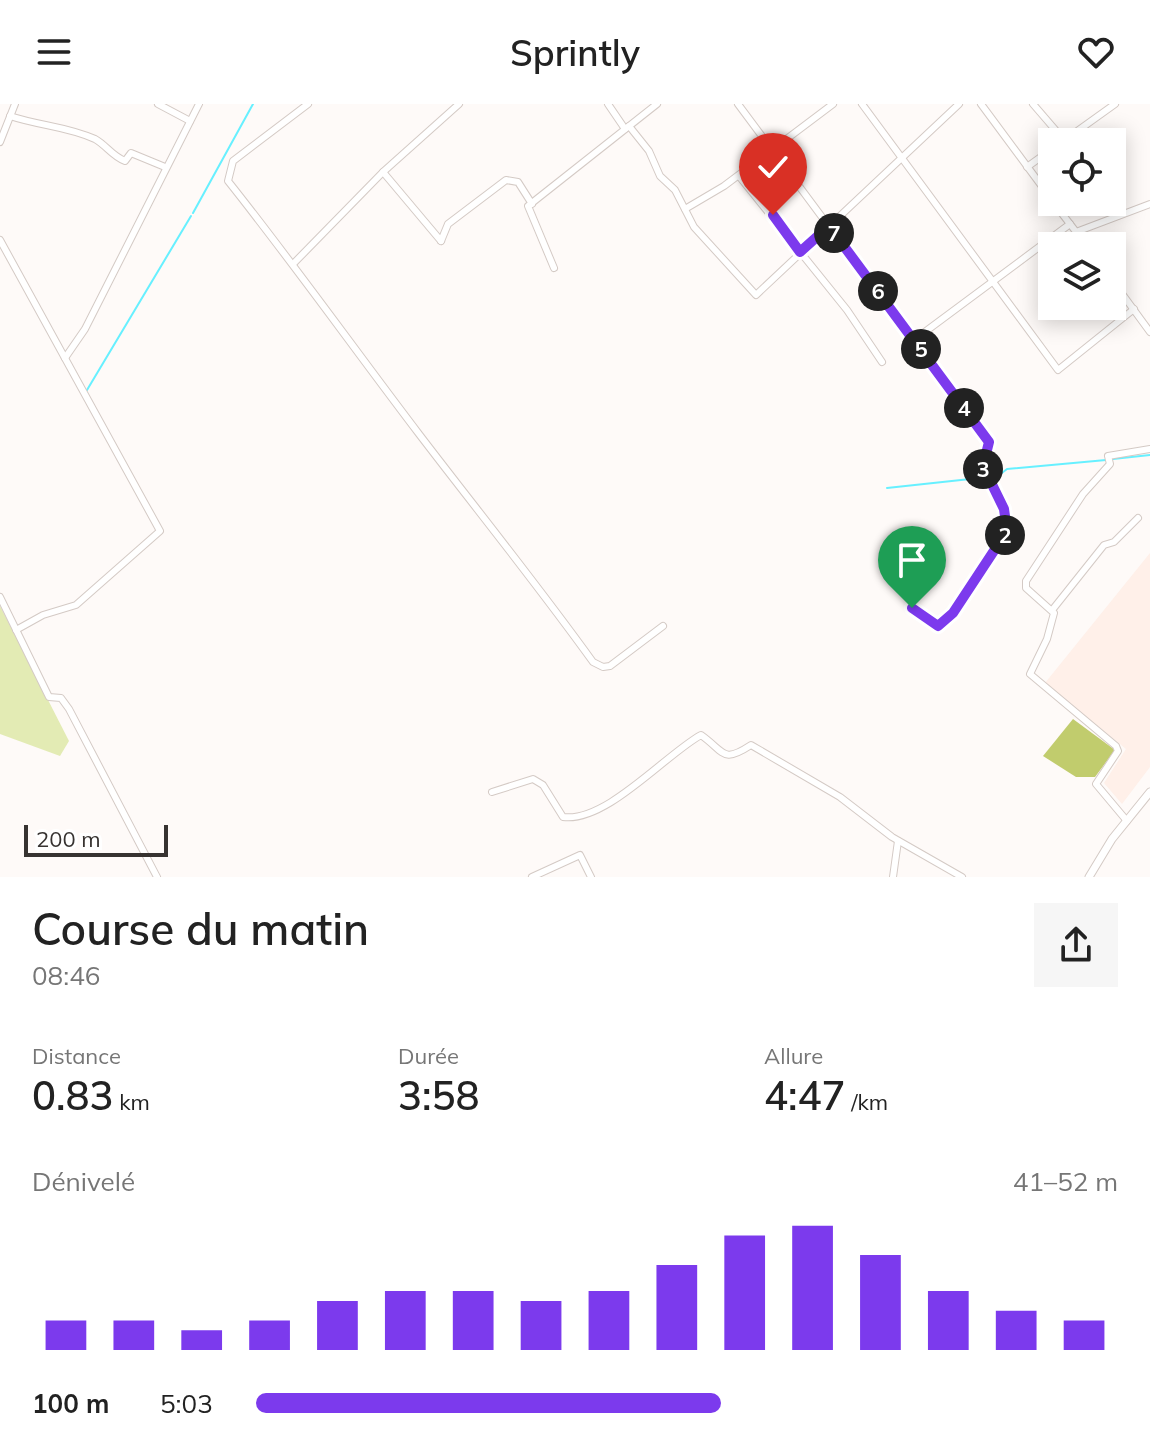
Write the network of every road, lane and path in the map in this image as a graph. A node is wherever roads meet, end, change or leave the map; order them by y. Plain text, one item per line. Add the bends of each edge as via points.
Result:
1 (15, 104) edge
2 (158, 104) edge
3 (199, 104) edge
4 (308, 104) edge
5 (459, 104) edge
6 (608, 104) edge
7 (657, 104) edge
8 (738, 104) edge
9 (833, 104) edge
10 (862, 104) edge
11 (959, 104) edge
12 (981, 104) edge
13 (1033, 104) edge
14 (1115, 104) edge
15 (10, 116) junction
16 (190, 121) junction
17 (627, 127) junction
18 (1052, 128) edge
19 (1081, 128) edge
20 (0, 142) edge
21 (772, 150) junction
22 (900, 158) junction
23 (1038, 159) edge
24 (165, 167) junction
25 (1027, 167) junction
26 (383, 172) junction
27 (739, 176) junction
28 (1038, 181) edge
29 (532, 204) junction
30 (1150, 204) edge
31 (685, 209) junction
32 (1064, 216) edge
33 (1070, 224) junction
34 (829, 226) junction
35 (1076, 232) joint
36 (0, 240) edge
37 (800, 252) junction
38 (294, 263) junction
39 (554, 268) dead end
40 (992, 282) junction
41 (1126, 298) edge
42 (1134, 309) junction
43 (1150, 332) edge
44 (914, 340) junction
45 (65, 358) junction
46 (882, 362) dead end
47 (1150, 449) edge
48 (1138, 518) dead end
49 (0, 597) edge
50 (912, 608) dead end
51 (1053, 609) junction
52 (663, 626) dead end
53 (16, 630) junction
54 (492, 792) dead end
55 (1150, 792) edge
56 (1127, 821) junction
57 (898, 841) junction
58 (157, 877) edge
59 (532, 877) edge
60 (591, 877) edge
61 (893, 877) edge
62 (962, 877) edge
63 (1089, 877) edge

1 - 15 street
2 - 16 street
3 - 16 street
4 - 38 street via 233,161 228,181
5 - 26 street
6 - 17 street
7 - 17 street
8 - 21 street
9 - 21 street
10 - 22 street
11 - 22 street
12 - 25 street
13 - 18 street
14 - 19 street
15 - 20 street
15 - 24 street via 43,127 57,124 99,141 110,155 125,161 131,153
16 - 24 street
17 - 29 street
17 - 31 street
21 - 27 street
21 - 34 street
22 - 34 street
22 - 40 street
23 - 25 street
24 - 45 street via 85,329
25 - 28 street
26 - 29 street via 441,241 448,224 506,180 518,182
26 - 38 street
27 - 31 street
27 - 37 street
29 - 39 street via 528,206
30 - 35 street
31 - 37 street via 694,227 756,295
32 - 33 street
33 - 35 street
33 - 40 street
34 - 37 street
34 - 44 street
36 - 45 street
37 - 46 street
38 - 52 street via 593,662 610,666
40 - 42 street via 1058,370
40 - 44 street
41 - 42 street
42 - 43 street
44 - 50 street via 988,439 982,462 1004,509 1007,531 953,613 938,626
45 - 53 street via 160,531 76,605
47 - 51 street via 1109,460 1026,577 1026,588
48 - 51 street via 1104,545
49 - 53 street
51 - 56 street via 1047,639 1030,674 1116,746 1118,751 1096,784
53 - 58 street via 49,697 61,698 69,709
54 - 57 street via 533,779 543,785 563,817 572,817 616,798 701,735 728,756 751,745 840,797
55 - 56 main road
56 - 63 main road
57 - 61 street
57 - 62 street
59 - 60 street via 580,855

